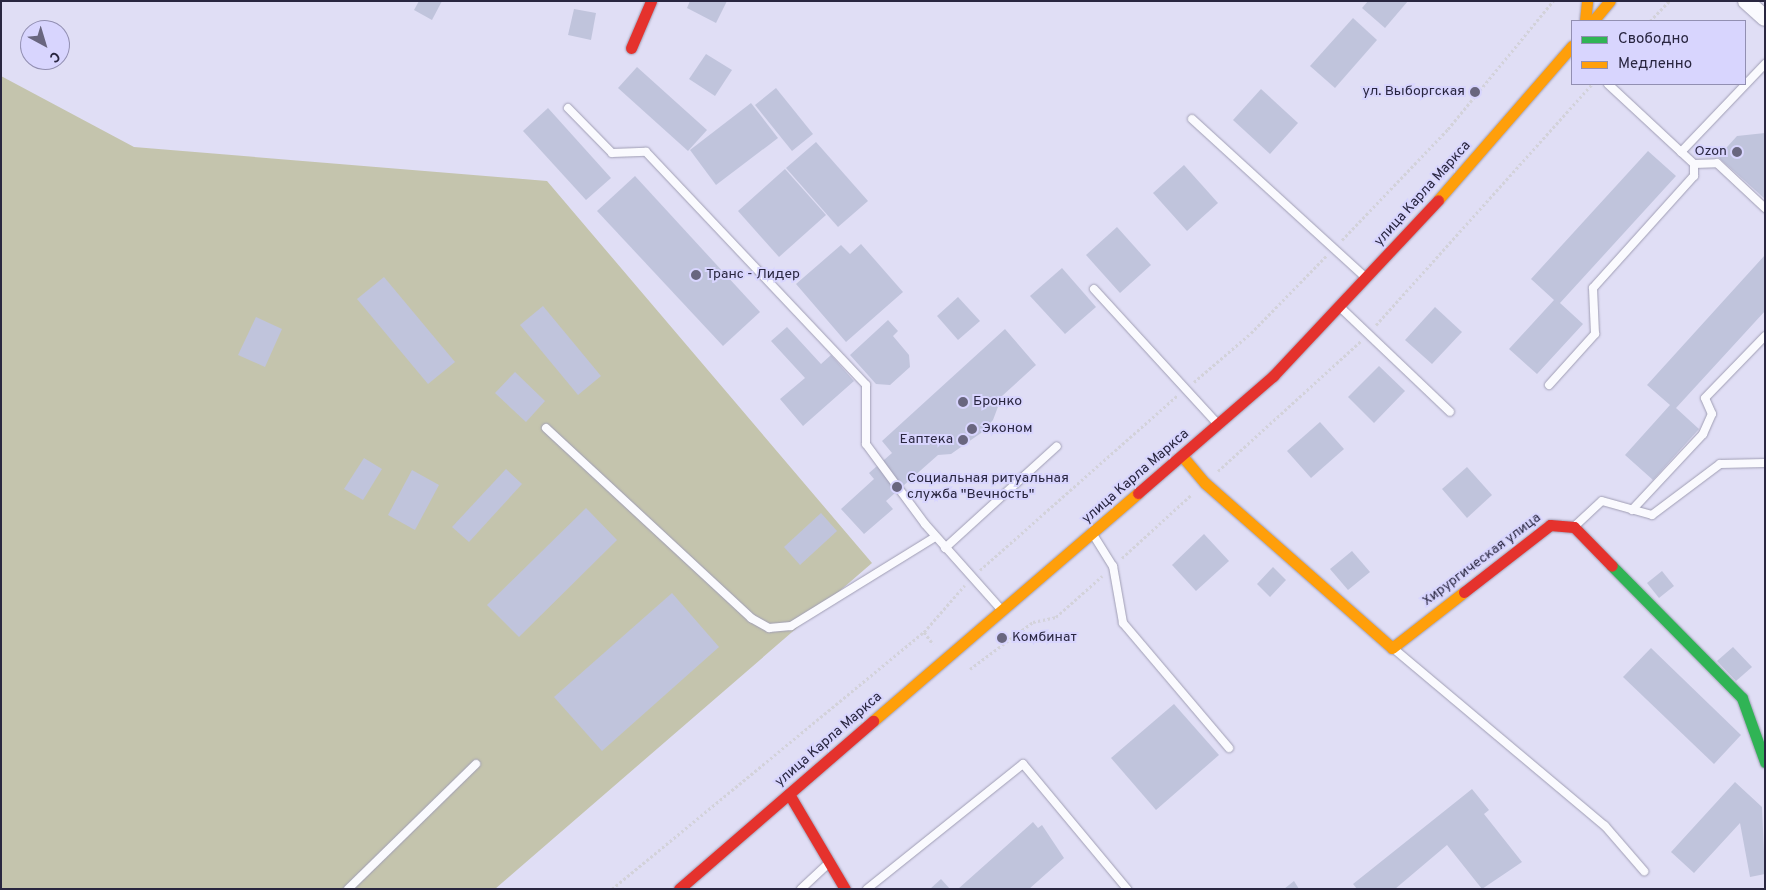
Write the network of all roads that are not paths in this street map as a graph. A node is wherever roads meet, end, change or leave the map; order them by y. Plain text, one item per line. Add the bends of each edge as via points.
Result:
1 (652, 1) edge
2 (1587, 1) edge
3 (1610, 1) edge
4 (1746, 1) edge
5 (1765, 18) edge
6 (1584, 20) edge
7 (1594, 20) edge
8 (631, 48) dead end
9 (1571, 49) edge
10 (1765, 64) edge
11 (1746, 84) edge
12 (1609, 85) edge
13 (1745, 85) edge
14 (568, 108) dead end
15 (1192, 119) dead end
16 (1681, 152) junction
17 (1694, 164) junction
18 (1765, 208) edge
19 (1368, 278) junction
20 (1094, 289) dead end
21 (1341, 308) junction
22 (1765, 336) edge
23 (1550, 385) dead end
24 (1450, 412) dead end
25 (1219, 425) junction
26 (546, 428) dead end
27 (1057, 446) dead end
28 (1183, 457) junction
29 (1765, 463) edge
30 (1632, 510) junction
31 (1574, 527) junction
32 (1093, 535) junction
33 (935, 537) junction
34 (945, 548) junction
35 (1003, 612) junction
36 (1392, 648) junction
37 (1229, 748) dead end
38 (1765, 762) edge
39 (476, 764) dead end
40 (789, 794) junction
41 (830, 863) junction
42 (1644, 871) dead end
43 (348, 889) edge
44 (679, 889) edge
45 (801, 889) edge
46 (845, 889) edge
47 (867, 889) edge
48 (1127, 889) edge

1 - 8 main road
2 - 6 main road
3 - 7 main road
4 - 5 street
9 - 19 main road, улица Карла Маркса
10 - 11 lane
12 - 16 lane
13 - 16 lane
14 - 33 lane via 612,154 646,152 866,385 866,444
15 - 19 lane
16 - 17 lane
17 - 18 lane via 1717,164
17 - 23 lane via 1694,176 1593,288 1595,334
19 - 21 main road, улица Карла Маркса
20 - 25 lane
21 - 24 lane
21 - 25 main road, улица Карла Маркса
22 - 30 lane via 1705,398 1712,414 1703,434
25 - 28 main road, улица Карла Маркса
26 - 33 lane via 751,618 769,628 791,626
27 - 34 lane
28 - 32 main road, улица Карла Маркса
28 - 36 main road via 1204,483
29 - 30 lane via 1720,464 1652,515
30 - 31 lane via 1602,501
31 - 36 main road, Хирургическая улица via 1550,525
31 - 38 main road via 1742,698 1759,735
32 - 35 main road, улица Карла Маркса
32 - 37 lane via 1114,566 1123,623
33 - 34 lane
34 - 35 lane
35 - 40 main road, улица Карла Маркса
36 - 42 lane via 1605,826
39 - 43 lane
40 - 41 main road
40 - 44 main road, улица Карла Маркса
41 - 45 lane
41 - 46 main road
47 - 48 lane via 1023,764

